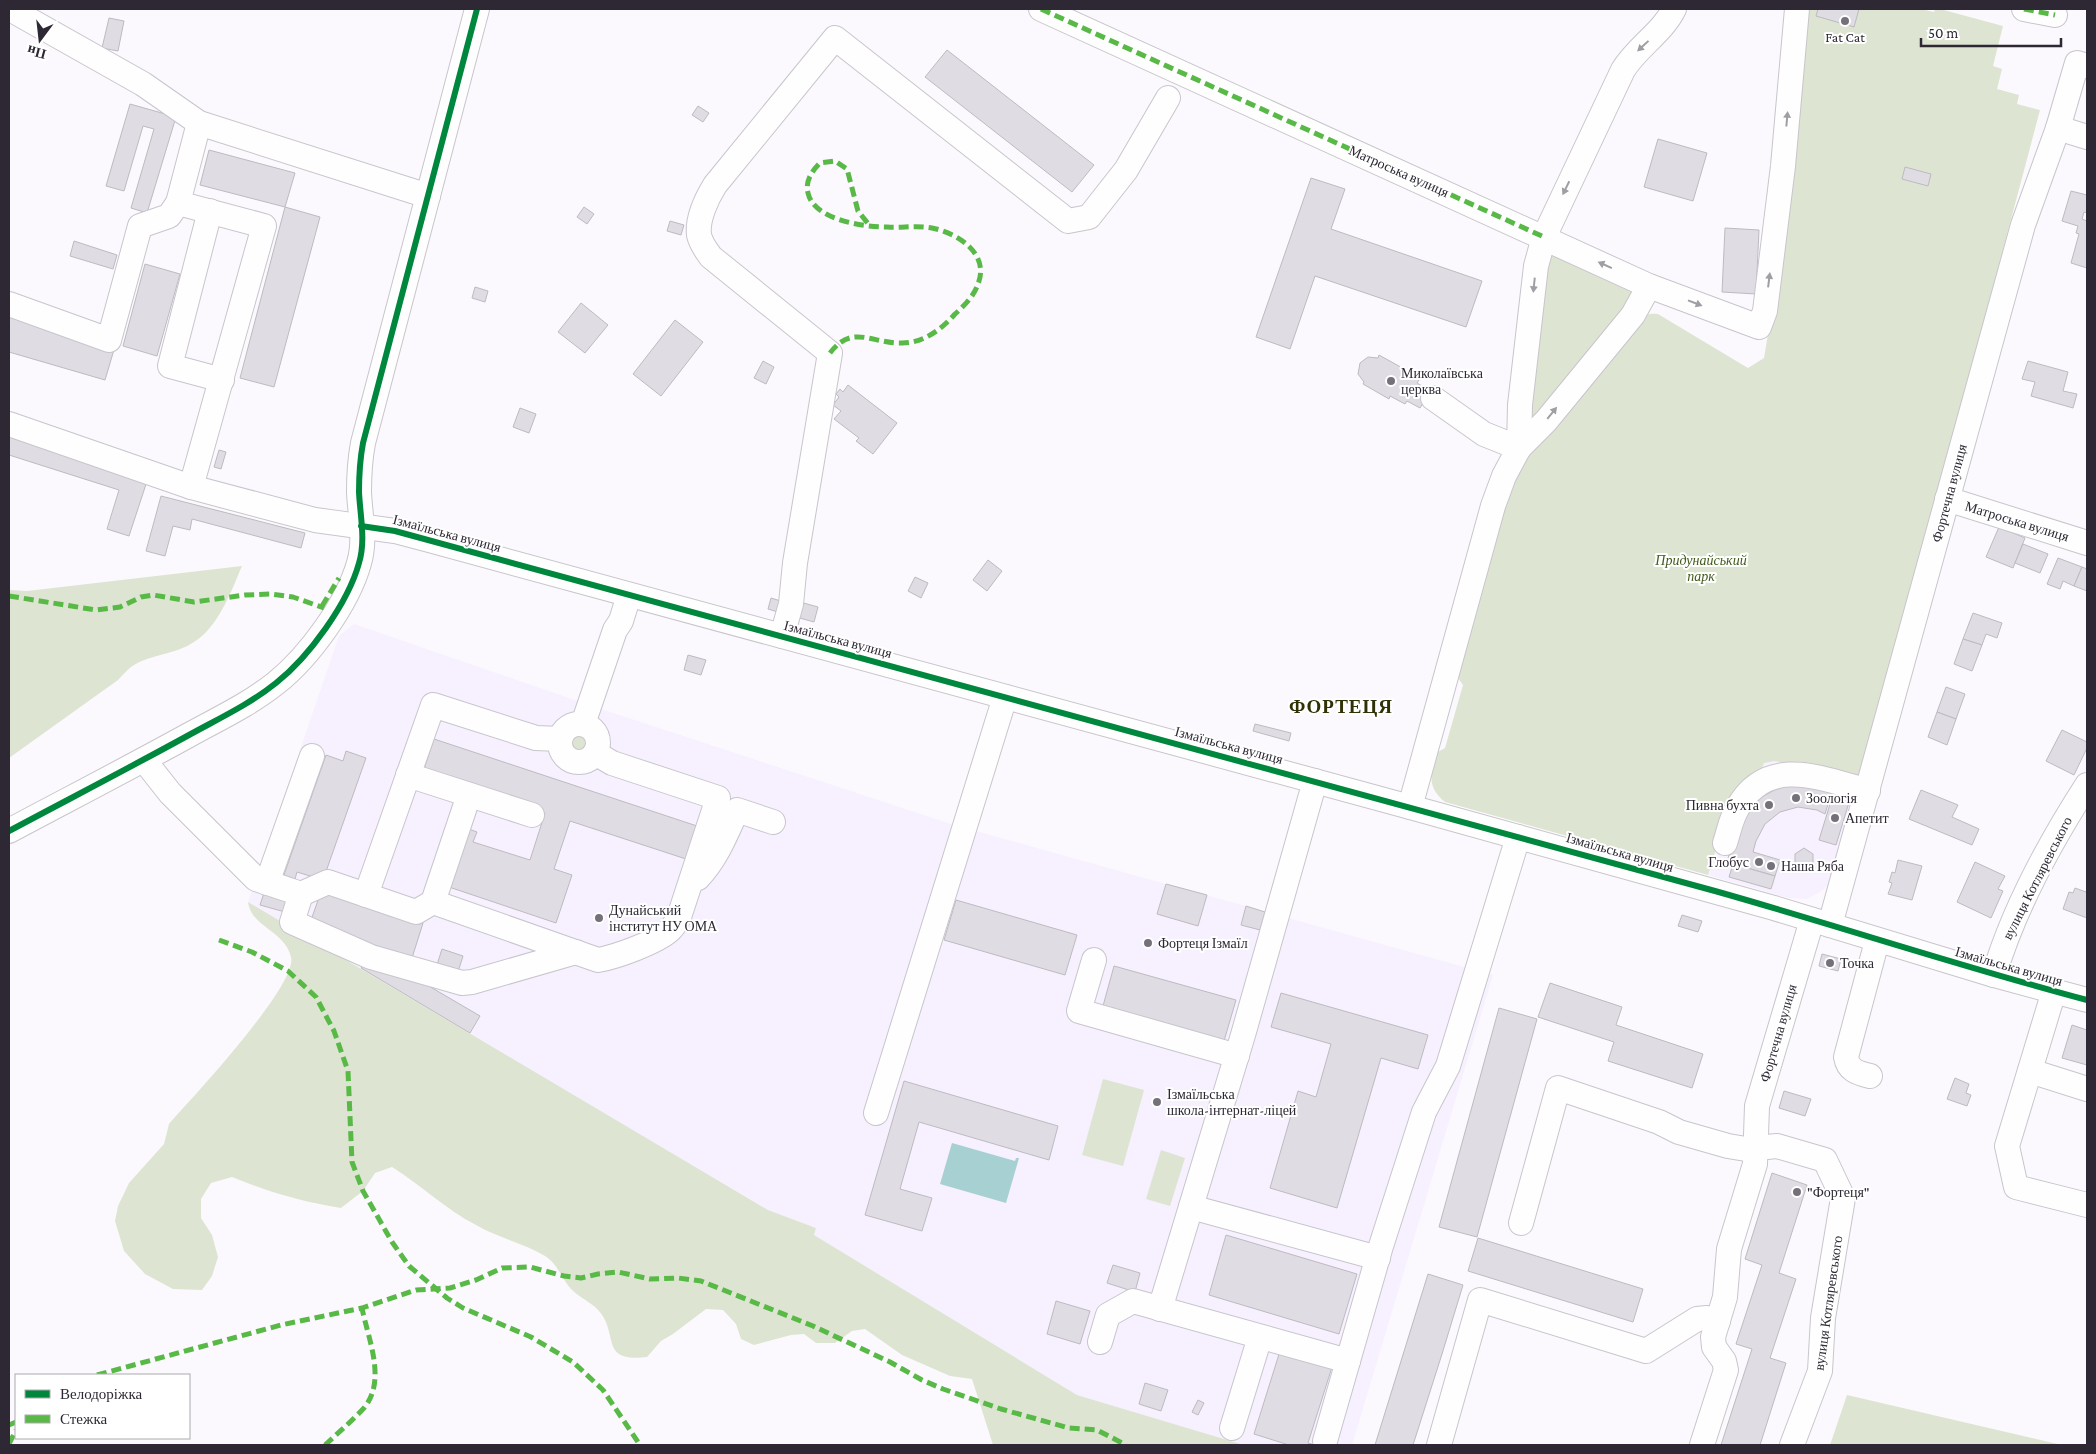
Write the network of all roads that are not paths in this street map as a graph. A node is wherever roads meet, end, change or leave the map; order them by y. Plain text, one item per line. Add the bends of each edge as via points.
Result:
1 (10, 9) edge
2 (477, 9) edge
3 (1041, 9) edge
4 (1674, 9) edge
5 (1797, 9) edge
6 (2024, 9) edge
7 (2055, 15) dead end
8 (2082, 64) edge
9 (1168, 98) dead end
10 (199, 123) junction
11 (2058, 128) junction
12 (2087, 136) edge
13 (428, 196) junction
14 (178, 203) junction
15 (210, 211) junction
16 (1544, 237) junction
17 (1649, 286) junction
18 (9, 304) edge
19 (222, 380) junction
20 (1433, 398) dead end
21 (9, 424) edge
22 (1518, 448) junction
23 (191, 487) junction
24 (1947, 499) junction
25 (361, 526) junction
26 (2087, 543) edge
27 (629, 595) junction
28 (782, 636) junction
29 (1005, 697) junction
30 (583, 724) junction
31 (560, 739) junction
32 (595, 753) junction
33 (312, 756) dead end
34 (144, 760) junction
35 (408, 775) junction
36 (1315, 781) junction
37 (2087, 785) edge
38 (1868, 791) junction
39 (469, 795) junction
40 (1410, 806) junction
41 (532, 815) dead end
42 (773, 822) dead end
43 (9, 831) edge
44 (1518, 837) junction
45 (1725, 844) dead end
46 (267, 883) junction
47 (690, 883) junction
48 (301, 894) junction
49 (366, 895) junction
50 (434, 902) junction
51 (1821, 923) junction
52 (1878, 941) junction
53 (576, 952) junction
54 (1094, 960) dead end
55 (1994, 975) junction
56 (2054, 992) junction
57 (2087, 1000) edge
58 (1237, 1056) junction
59 (2030, 1071) junction
60 (1870, 1076) dead end
61 (2087, 1089) edge
62 (876, 1113) dead end
63 (1756, 1148) junction
64 (2087, 1205) edge
65 (1191, 1207) junction
66 (1521, 1223) dead end
67 (1378, 1258) junction
68 (1160, 1309) junction
69 (1718, 1321) junction
70 (1260, 1337) junction
71 (1100, 1342) dead end
72 (1348, 1361) junction
73 (1232, 1428) dead end
74 (1325, 1441) dead end
75 (1439, 1445) edge
76 (1702, 1445) edge
77 (1792, 1445) edge

1 - 10 street via 143,84
2 - 13 street
3 - 16 street, Матроська вулиця
4 -> 16 street via 1623,70
17 -> 5 street, Матроська вулиця via 1759,328 1765,311
6 - 7 street
8 - 11 street, Фортечна вулиця
9 - 28 street via 1126,170 1089,217 1068,221 835,38 715,185 699,227 702,244 710,257 830,352 791,604
10 - 13 street
10 - 14 street
11 - 12 street
11 - 24 street, Фортечна вулиця via 2023,225
13 - 25 street via 362,449 359,479
14 - 15 street
14 - 18 street via 168,216 140,226 109,340
15 - 19 street via 170,366
15 - 19 street via 264,226
17 -> 16 street, Матроська вулиця
16 -> 22 street via 1536,266
22 -> 17 street via 1546,421 1626,322
19 - 23 street
20 - 22 street via 1484,434
21 - 23 street, Ізмаїльська вулиця
22 - 40 street via 1493,506
23 - 25 street, Ізмаїльська вулиця via 315,520
24 - 26 street, Матроська вулиця
24 - 38 street, Фортечна вулиця
25 - 27 street, Ізмаїльська вулиця via 395,531
25 - 34 street via 362,550 356,572 335,614 298,663 262,694
27 - 28 street, Ізмаїльська вулиця
27 - 30 street
28 - 29 street, Ізмаїльська вулиця
29 - 36 street, Ізмаїльська вулиця
29 - 62 street
30 - 31 street via 566,729
30 - 32 street via 596,735
31 - 32 street via 561,751 569,760 587,761
31 - 35 street via 536,738 433,704
32 - 47 street via 612,763 718,798
33 - 46 street
34 - 43 street
34 - 46 street via 170,793 256,879
35 - 39 street
35 - 49 street
36 - 40 street, Ізмаїльська вулиця
36 - 58 street
37 - 55 street, вулиця Котляревського via 2056,833 2034,877
38 - 45 street via 1809,775 1774,777 1744,797
38 - 51 street, Фортечна вулиця
39 - 41 street
39 - 50 street
40 - 44 street, Ізмаїльська вулиця
42 - 47 street via 737,810 711,863
44 - 51 street, Ізмаїльська вулиця
44 - 67 street via 1448,1066 1424,1112
46 - 48 street
47 - 53 street via 676,922 663,935 608,959 598,960
48 - 49 street via 328,882
48 - 53 street via 292,922 372,957 452,982 472,982
49 - 50 street via 416,912
50 - 53 street
51 - 52 street, Ізмаїльська вулиця
51 - 63 street, Фортечна вулиця via 1757,1106
52 - 55 street, Ізмаїльська вулиця
52 - 60 street via 1846,1056 1851,1070
54 - 58 street via 1079,1011
55 - 56 street, Ізмаїльська вулиця
56 - 57 street, Ізмаїльська вулиця
56 - 59 street
58 - 65 street
59 - 61 street
59 - 64 street via 2007,1146 2016,1187
63 - 66 street via 1737,1149 1679,1132 1660,1122 1558,1088
63 - 69 street, Фортечна вулиця via 1753,1172 1729,1249 1727,1286
63 - 77 street, вулиця Котляревського via 1787,1148 1825,1160 1843,1198 1823,1318 1820,1372
65 - 67 street
65 - 68 street
67 - 72 street
68 - 70 street
68 - 71 street via 1133,1301 1108,1315
69 - 75 street via 1697,1319 1646,1351 1480,1300
69 - 76 street, Фортечна вулиця via 1713,1342 1726,1370
70 - 72 street
70 - 73 street
72 - 74 street

